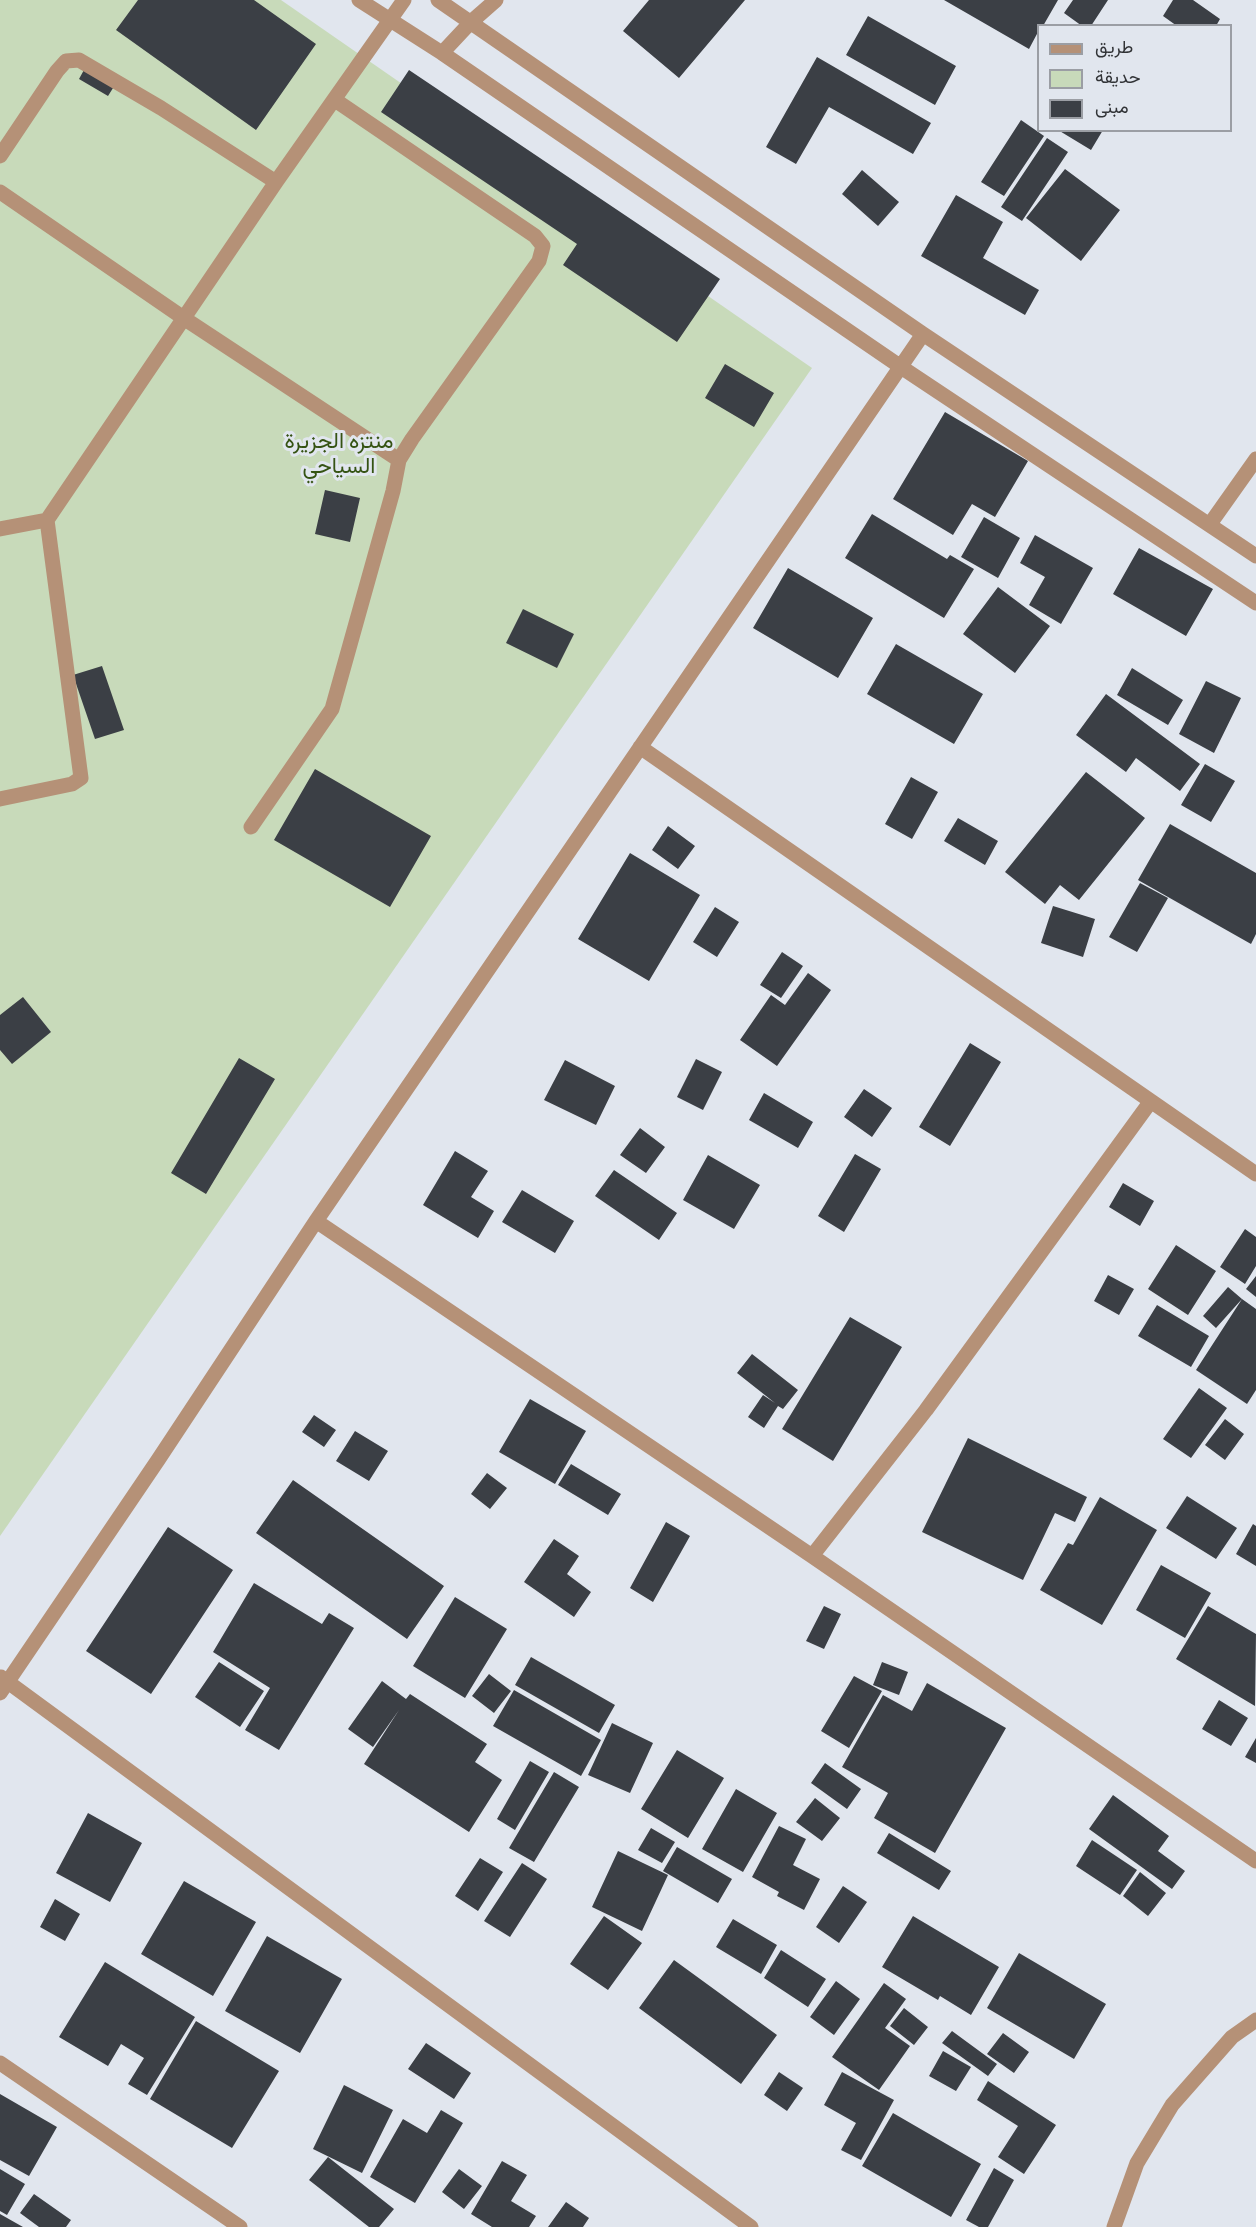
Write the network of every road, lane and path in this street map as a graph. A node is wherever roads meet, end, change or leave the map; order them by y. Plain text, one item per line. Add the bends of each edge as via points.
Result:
1 (359, 0) edge
2 (404, 0) edge
3 (438, 0) edge
4 (496, 0) edge
5 (389, 20) junction
6 (471, 22) junction
7 (442, 53) junction
8 (335, 100) junction
9 (0, 156) edge
10 (276, 182) junction
11 (0, 192) edge
12 (185, 319) junction
13 (923, 334) junction
14 (901, 367) junction
15 (1256, 459) edge
16 (399, 460) junction
17 (47, 520) junction
18 (1210, 524) junction
19 (0, 529) edge
20 (1256, 556) edge
21 (1256, 603) edge
22 (640, 747) junction
23 (0, 800) edge
24 (252, 827) dead end
25 (1151, 1101) junction
26 (1256, 1174) edge
27 (316, 1221) junction
28 (812, 1556) junction
29 (3, 1683) edge
30 (1256, 1862) edge
31 (1256, 2020) edge
32 (0, 2063) edge
33 (240, 2227) edge
34 (751, 2227) edge
35 (1114, 2227) edge

1 - 5 street
2 - 5 street
3 - 6 street
4 - 6 street
5 - 7 street
5 - 8 street
6 - 7 street
6 - 13 street
7 - 14 street
8 - 10 street
8 - 16 street via 535,236 543,246 539,261
9 - 10 street via 57,71 66,61 79,60
10 - 12 street
11 - 12 street
12 - 16 street
12 - 17 street
13 - 14 street
13 - 18 street
14 - 21 street
14 - 22 street
15 - 18 street
16 - 24 street via 332,709
17 - 19 street
17 - 23 street via 81,778 72,784
18 - 20 street
22 - 25 street
22 - 27 street
25 - 26 street
25 - 28 street via 926,1410
27 - 28 street
27 - 29 street via 158,1460
28 - 30 street
29 - 34 street
31 - 35 street via 1232,2037 1172,2105 1137,2163
32 - 33 street

